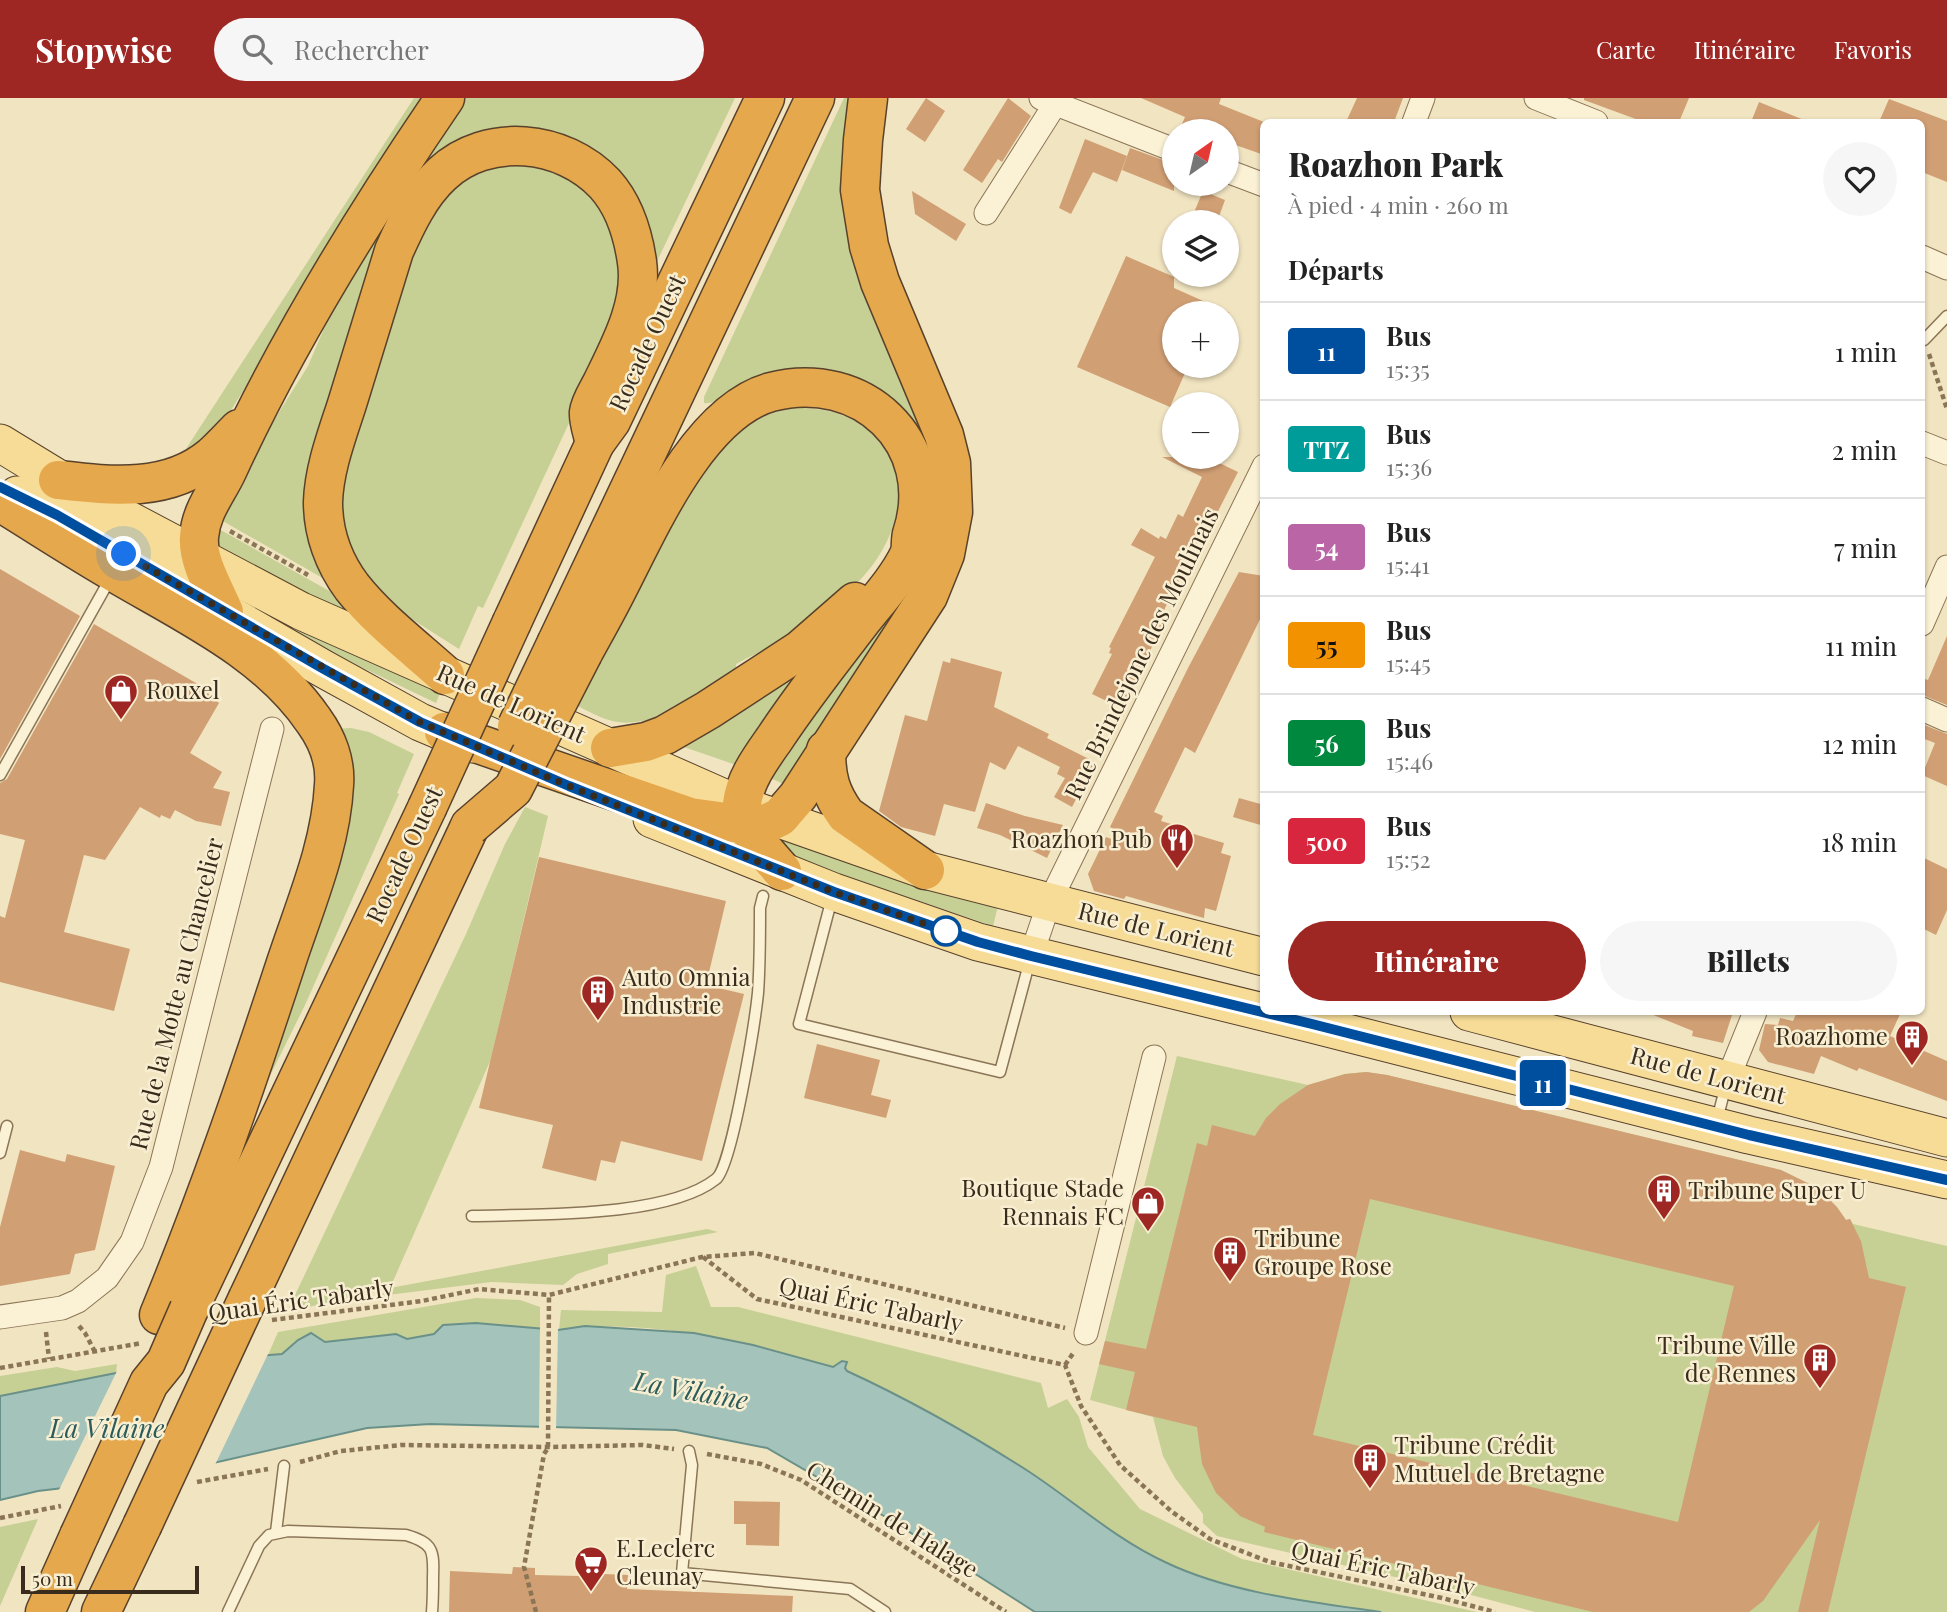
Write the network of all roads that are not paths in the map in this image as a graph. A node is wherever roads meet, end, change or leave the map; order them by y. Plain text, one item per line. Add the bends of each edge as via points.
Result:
1 (445, 98) edge
2 (765, 98) edge
3 (815, 98) edge
4 (868, 98) edge
5 (1423, 98) edge
6 (1536, 98) edge
7 (1052, 100) edge
8 (1416, 119) edge
9 (1588, 119) edge
10 (1162, 145) edge
11 (1239, 176) edge
12 (1260, 183) edge
13 (986, 213) dead end
14 (1925, 258) edge
15 (1947, 268) edge
16 (1947, 316) edge
17 (1925, 338) edge
18 (251, 418) junction
19 (0, 443) edge
20 (595, 443) junction
21 (1925, 444) edge
22 (1947, 453) edge
23 (1260, 474) edge
24 (58, 480) junction
25 (0, 487) edge
26 (0, 502) edge
27 (911, 538) junction
28 (203, 561) junction
29 (1947, 567) edge
30 (106, 586) junction
31 (224, 612) junction
32 (1925, 617) edge
33 (570, 647) junction
34 (445, 675) junction
35 (1925, 710) edge
36 (1947, 720) edge
37 (272, 729) dead end
38 (444, 732) junction
39 (610, 748) junction
40 (826, 750) junction
41 (0, 775) edge
42 (757, 816) junction
43 (925, 870) junction
44 (773, 884) junction
45 (834, 892) junction
46 (1049, 903) junction
47 (1031, 956) junction
48 (1260, 956) edge
49 (1260, 1007) edge
50 (1294, 1015) edge
51 (1480, 1015) edge
52 (1754, 1015) edge
53 (1154, 1057) dead end
54 (1727, 1081) junction
55 (7, 1126) dead end
56 (1715, 1126) junction
57 (1947, 1138) edge
58 (0, 1153) edge
59 (1947, 1180) edge
60 (472, 1216) dead end
61 (0, 1317) edge
62 (166, 1322) junction
63 (1086, 1333) road end
64 (689, 1451) road end
65 (284, 1466) dead end
66 (276, 1532) junction
67 (45, 1612) edge
68 (101, 1612) edge
69 (228, 1612) edge
70 (432, 1612) edge
71 (885, 1612) edge

1 - 18 highway via 363,222
2 - 20 highway, Rocade Ouest via 611,421
3 - 33 highway, Rocade Ouest
4 - 40 highway via 860,190 869,246 944,435 951,463 953,512 929,596
5 - 8 street
6 - 9 street
7 - 10 street
7 - 13 street
11 - 12 street
14 - 15 street
16 - 17 lane
18 - 24 highway via 211,457 170,479 131,485
18 - 28 highway via 202,515 198,541
19 - 24 main road, Rue de Lorient
20 - 34 highway via 589,411 623,339 637,282 636,255 625,215 597,177 556,153 515,145 469,155 428,189 394,251 334,445 323,501 330,545 352,586
20 - 62 highway, Rocade Ouest, bridge via 427,808
21 - 22 street
23 - 46 street, Rue Brindejonc des Moulinais
24 - 28 main road, Rue de Lorient
25 - 31 main road, Rue de Lorient
26 - 30 highway
27 - 33 highway via 919,512 916,475 900,436 884,417 855,397 831,389 800,387 765,394 732,412 695,453
27 - 39 highway via 859,599 800,650 665,735
27 - 42 highway via 910,552 890,584 755,767
28 - 31 highway
28 - 34 main road, Rue de Lorient
29 - 32 street
30 - 41 lane
30 - 62 highway via 230,642 272,671 320,729 334,782 325,843
31 - 38 main road, Rue de Lorient
33 - 68 highway, Rocade Ouest, bridge via 513,789 470,826 253,1310
34 - 39 main road, Rue de Lorient
35 - 36 street
37 - 61 street, Rue de la Motte au Chancelier via 161,1167 132,1242 96,1289 78,1301 62,1308
38 - 42 highway via 690,817
38 - 44 main road, Rue de Lorient
39 - 42 main road, Rue de Lorient
40 - 42 highway via 797,796
40 - 43 highway via 826,774 846,815
42 - 43 main road, Rue de Lorient
42 - 44 highway
43 - 46 main road, Rue de Lorient
44 - 45 main road, Rue de Lorient
44 - 60 lane via 761,908 758,995 736,1122 722,1173 708,1184 647,1207
45 - 47 main road, Rue de Lorient
45 - 47 lane via 799,1024 1000,1072
46 - 47 street, Rue de Lorient
46 - 48 main road, Rue de Lorient
47 - 49 main road, Rue de Lorient
50 - 56 main road, Rue de Lorient
51 - 54 main road, Rue de Lorient
52 - 54 street
53 - 63 street
54 - 56 lane
54 - 57 main road, Rue de Lorient
55 - 58 lane
56 - 59 main road, Rue de Lorient
62 - 67 highway, Rocade Ouest, bridge via 166,1362 149,1383
64 - 71 lane via 692,1465 682,1573 850,1589
65 - 66 lane
66 - 69 lane via 258,1546
66 - 70 lane via 420,1539 434,1554

